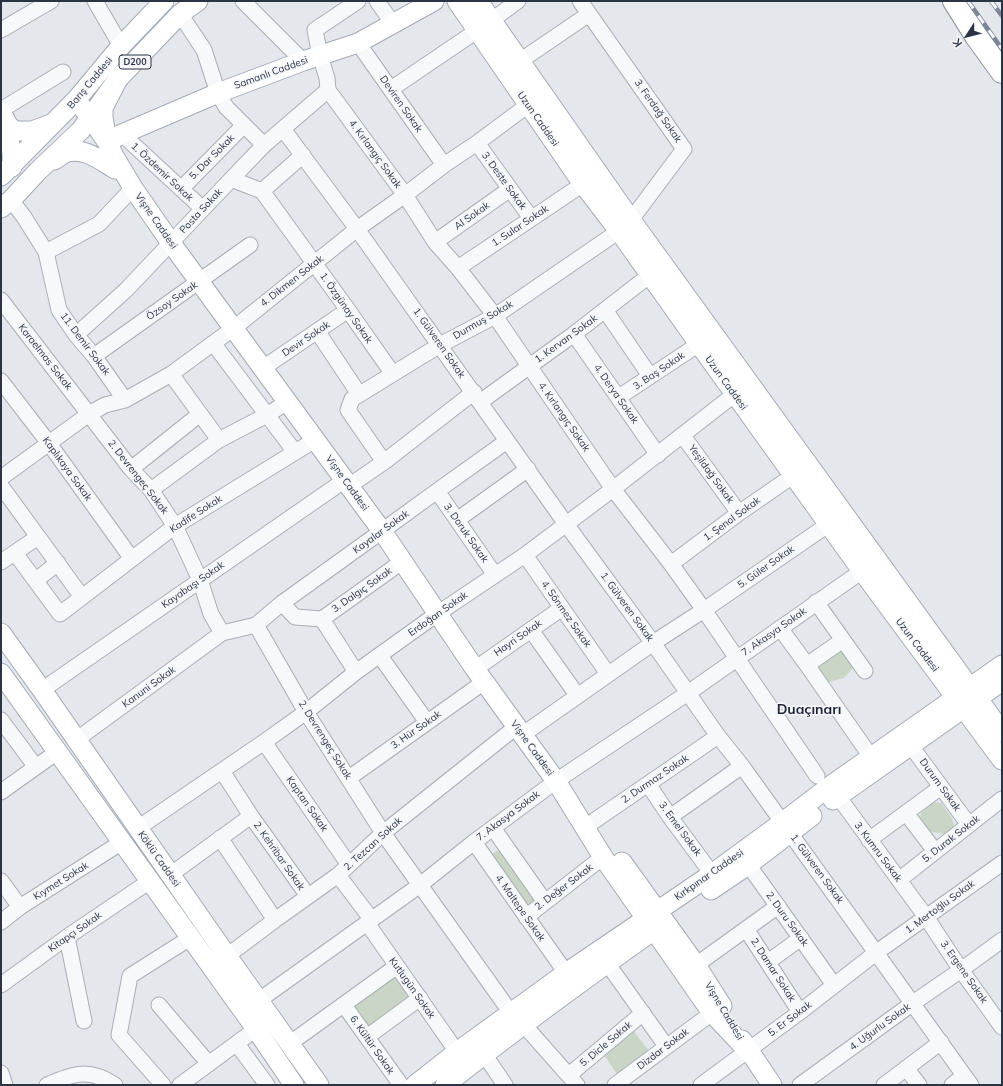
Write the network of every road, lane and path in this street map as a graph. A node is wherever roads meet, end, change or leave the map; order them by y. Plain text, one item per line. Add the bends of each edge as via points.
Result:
1 (51, 1) edge
2 (95, 1) edge
3 (164, 1) edge
4 (198, 1) edge
5 (243, 1) edge
6 (358, 1) edge
7 (377, 1) edge
8 (434, 1) edge
9 (457, 1) edge
10 (478, 1) edge
11 (518, 1) edge
12 (580, 1) edge
13 (947, 1) edge
14 (954, 1) edge
15 (180, 14) junction
16 (589, 14) junction
17 (393, 24) junction
18 (485, 25) junction
19 (1, 30) edge
20 (976, 36) junction
21 (358, 43) junction
22 (121, 46) junction
23 (312, 58) junction
24 (520, 60) junction
25 (63, 72) dead end
26 (1002, 72) edge
27 (118, 79) junction
28 (391, 89) junction
29 (328, 90) junction
30 (218, 93) junction
31 (528, 105) junction
32 (1, 112) edge
33 (65, 112) junction
34 (86, 124) junction
35 (244, 125) junction
36 (283, 129) junction
37 (8, 135) edge
38 (115, 138) junction
39 (477, 143) junction
40 (264, 145) junction
41 (303, 155) junction
42 (444, 165) junction
43 (115, 168) junction
44 (6, 171) edge
45 (38, 171) junction
46 (232, 179) junction
47 (583, 184) junction
48 (133, 188) junction
49 (181, 189) junction
50 (510, 189) junction
51 (262, 191) junction
52 (405, 195) junction
53 (6, 204) edge
54 (202, 209) junction
55 (531, 218) junction
56 (625, 226) junction
57 (357, 229) junction
58 (435, 242) junction
59 (171, 243) junction
60 (250, 245) dead end
61 (46, 252) junction
62 (314, 263) junction
63 (458, 268) junction
64 (650, 275) junction
65 (200, 282) junction
66 (1, 300) edge
67 (348, 310) junction
68 (605, 310) junction
69 (495, 316) junction
70 (234, 328) junction
71 (317, 331) junction
72 (574, 334) junction
73 (76, 335) junction
74 (213, 343) junction
75 (699, 344) junction
76 (440, 345) junction
77 (94, 356) junction
78 (529, 366) junction
79 (263, 368) junction
80 (171, 374) junction
81 (393, 374) junction
82 (650, 376) junction
83 (2, 383) edge
84 (359, 394) junction
85 (735, 394) junction
86 (477, 397) junction
87 (619, 398) junction
88 (125, 400) junction
89 (287, 402) junction
90 (89, 414) junction
91 (200, 414) junction
92 (267, 415) junction
93 (683, 436) junction
94 (219, 440) junction
95 (315, 440) junction
96 (507, 441) junction
97 (48, 442) junction
98 (295, 452) junction
99 (658, 455) junction
100 (384, 462) junction
101 (131, 468) junction
102 (528, 469) junction
103 (794, 475) junction
104 (1, 478) edge
105 (347, 483) junction
106 (1, 486) edge
107 (613, 489) junction
108 (151, 490) junction
109 (437, 491) junction
110 (739, 513) junction
111 (457, 520) junction
112 (566, 524) junction
113 (829, 524) junction
114 (175, 526) junction
115 (382, 531) junction
116 (38, 537) junction
117 (15, 553) junction
118 (525, 555) junction
119 (132, 559) junction
120 (403, 561) junction
121 (1, 562) edge
122 (58, 563) junction
123 (671, 564) junction
124 (862, 571) junction
125 (495, 575) junction
126 (36, 580) junction
127 (200, 580) junction
128 (82, 597) junction
129 (816, 602) junction
130 (282, 603) junction
131 (562, 608) junction
132 (704, 610) junction
133 (437, 614) junction
134 (322, 618) junction
135 (256, 625) junction
136 (780, 628) junction
137 (530, 630) junction
138 (1, 633) edge
139 (222, 633) junction
140 (843, 640) junction
141 (653, 643) junction
142 (380, 656) junction
143 (737, 658) junction
144 (1002, 664) edge
145 (808, 665) junction
146 (865, 671) dead end
147 (356, 672) junction
148 (1, 673) edge
149 (608, 674) junction
150 (479, 675) junction
151 (1002, 681) edge
152 (42, 690) junction
153 (688, 693) junction
154 (577, 695) junction
155 (967, 698) junction
156 (306, 712) junction
157 (1, 720) edge
158 (427, 722) junction
159 (519, 731) junction
160 (1002, 732) edge
161 (718, 736) junction
162 (76, 740) junction
163 (264, 742) junction
164 (911, 746) junction
165 (57, 752) junction
166 (871, 757) junction
167 (1002, 760) edge
168 (742, 766) junction
169 (36, 767) junction
170 (222, 771) junction
171 (349, 778) junction
172 (556, 780) junction
173 (648, 784) junction
174 (828, 786) junction
175 (941, 787) junction
176 (1, 792) edge
177 (1002, 799) edge
178 (906, 813) junction
179 (251, 816) junction
180 (670, 817) junction
181 (591, 823) junction
182 (969, 825) junction
183 (138, 828) junction
184 (493, 828) junction
185 (787, 828) junction
186 (383, 833) junction
187 (220, 838) junction
188 (869, 840) junction
189 (122, 842) junction
190 (474, 842) junction
191 (936, 851) junction
192 (603, 857) junction
193 (744, 859) junction
194 (1002, 863) edge
195 (344, 870) junction
196 (712, 874) junction
197 (170, 875) junction
198 (899, 880) junction
199 (1, 881) edge
200 (150, 881) junction
201 (420, 885) junction
202 (308, 896) junction
203 (544, 902) junction
204 (778, 906) junction
205 (20, 907) junction
206 (526, 917) junction
207 (926, 917) junction
208 (275, 920) junction
209 (656, 920) junction
210 (1, 922) edge
211 (370, 922) junction
212 (746, 929) junction
213 (67, 937) junction
214 (190, 938) junction
215 (801, 938) junction
216 (1002, 940) edge
217 (877, 952) junction
218 (227, 956) junction
219 (768, 962) junction
220 (607, 963) junction
221 (696, 965) junction
222 (397, 966) junction
223 (961, 970) junction
224 (566, 973) junction
225 (1, 985) edge
226 (834, 985) junction
227 (420, 998) junction
228 (258, 1001) junction
229 (913, 1003) junction
230 (159, 1005) dead end
231 (344, 1005) junction
232 (800, 1012) junction
233 (643, 1013) junction
234 (712, 1013) junction
235 (517, 1019) junction
236 (84, 1021) dead end
237 (1002, 1026) edge
238 (256, 1029) junction
239 (367, 1037) junction
240 (941, 1042) junction
241 (237, 1044) junction
242 (289, 1044) junction
243 (666, 1046) junction
244 (748, 1051) junction
245 (457, 1052) junction
246 (484, 1054) junction
247 (208, 1064) junction
248 (906, 1068) junction
249 (1, 1073) edge
250 (573, 1080) edge
251 (968, 1080) edge
252 (5, 1085) edge
253 (47, 1085) edge
254 (116, 1085) edge
255 (163, 1085) edge
256 (180, 1085) edge
257 (267, 1085) edge
258 (294, 1085) edge
259 (319, 1085) edge
260 (401, 1085) edge
261 (415, 1085) edge
262 (445, 1085) edge
263 (505, 1085) edge
264 (615, 1085) edge
265 (701, 1085) edge
266 (772, 1085) edge
267 (800, 1085) edge
268 (884, 1085) edge
269 (919, 1085) edge
270 (952, 1085) edge

1 - 19 street
2 - 22 street
3 - 22 main road, Barış Caddesi / D200
4 - 15 main road, Barış Caddesi / D200
5 - 23 street
6 - 23 street, 4. Kırlangıç Sokak via 315,30
7 - 17 street
8 - 17 main road, Samanlı Caddesi
9 - 18 main road, Uzun Caddesi
10 - 18 main road, Uzun Caddesi
11 - 18 street
12 - 16 street, 3. Ferdağ Sokak
13 - 20 highway
14 - 20 highway
15 - 27 main road, Barış Caddesi / D200
15 - 30 street via 204,50
16 - 24 street
16 - 56 street, 3. Ferdağ Sokak via 684,149
17 - 21 main road, Samanlı Caddesi
18 - 24 main road, Uzun Caddesi
18 - 28 street
18 - 31 main road, Uzun Caddesi
20 - 26 highway
21 - 23 main road, Samanlı Caddesi
21 - 28 street, Deviren Sokak
22 - 33 main road, Barış Caddesi / D200
23 - 29 street, 4. Kırlangıç Sokak via 327,78
23 - 30 main road, Samanlı Caddesi
24 - 56 main road, Uzun Caddesi
25 - 32 street
27 - 34 main road, Barış Caddesi / D200
27 - 38 main road via 103,108 103,117
28 - 42 street, Deviren Sokak
29 - 36 street, Posta Sokak
29 - 52 street, 4. Kırlangıç Sokak
30 - 35 street via 226,107
30 - 38 main road, Samanlı Caddesi
31 - 39 street, 4. Dikmen Sokak
31 - 47 main road, Uzun Caddesi
32 - 37 main road
33 - 34 main road
33 - 37 main road via 32,131
33 - 44 main road, D200
34 - 38 main road
34 - 43 main road
34 - 45 main road, D200
35 - 40 street
35 - 49 street, 5. Dar Sokak
36 - 40 street, Posta Sokak
36 - 41 street, 1. Gülveren Sokak
37 - 44 main road via 12,153
38 - 48 main road via 114,156
38 - 49 street, 1. Özdemir Sokak
39 - 42 street, 4. Dikmen Sokak
39 - 50 street, 3. Deste Sokak
40 - 46 street, Posta Sokak
41 - 51 street
41 - 57 street, 1. Gülveren Sokak
42 - 52 street, 4. Dikmen Sokak
43 - 45 main road via 94,156 74,151
43 - 48 main road
45 - 53 main road, D200
46 - 51 street
46 - 54 street, Posta Sokak
47 - 55 street, 1. Sular Sokak
47 - 56 main road, Uzun Caddesi
48 - 59 main road, Vişne Caddesi
48 - 61 street via 98,224
49 - 54 street, 1. Özdemir Sokak
50 - 55 street, 3. Deste Sokak
50 - 58 street, Al Sokak
51 - 62 street, 1. Özgünay Sokak
52 - 57 street, 4. Dikmen Sokak
52 - 58 street, 4. Kırlangıç Sokak
53 - 61 street, 11. Demir Sokak via 24,217
54 - 59 street, Posta Sokak
55 - 63 street, 1. Sular Sokak
56 - 64 main road, Uzun Caddesi
56 - 69 street, Durmuş Sokak
56 - 155 main road, Uzun Caddesi
57 - 62 street, 4. Dikmen Sokak
57 - 76 street, 1. Gülveren Sokak
58 - 63 street, 4. Kırlangıç Sokak
59 - 65 main road, Vişne Caddesi
59 - 73 street, Posta Sokak via 126,290
60 - 65 street, Özsoy Sokak
61 - 73 street, 11. Demir Sokak via 59,310
62 - 67 street, 1. Özgünay Sokak
62 - 70 street, 4. Dikmen Sokak
63 - 69 street, 4. Kırlangıç Sokak
64 - 68 street, 1. Kervan Sokak
64 - 75 main road, Uzun Caddesi
65 - 70 main road, Vişne Caddesi
65 - 77 street, Özsoy Sokak
66 - 90 street, Karaelmas Sokak
67 - 71 street, Devir Sokak
67 - 81 street, 1. Özgünay Sokak
68 - 72 street, 1. Kervan Sokak
68 - 82 street
69 - 76 street, Durmuş Sokak
69 - 78 street, 4. Kırlangıç Sokak
70 - 74 street, 4. Dikmen Sokak
70 - 79 main road, Vişne Caddesi
71 - 79 street, Devir Sokak
71 - 84 street
72 - 78 street, 1. Kervan Sokak
72 - 87 street, 4. Derya Sokak
73 - 77 street, 11. Demir Sokak
74 - 80 street, 4. Dikmen Sokak
74 - 92 street
75 - 82 street, 3. Baş Sokak
75 - 85 main road, Uzun Caddesi
76 - 81 street, Durmuş Sokak
76 - 86 street, 1. Gülveren Sokak
77 - 88 street, 11. Demir Sokak
78 - 86 street, 1. Kervan Sokak
78 - 107 street, 4. Kırlangıç Sokak
79 - 89 main road, Vişne Caddesi
80 - 88 street, 4. Dikmen Sokak
80 - 91 street
81 - 84 street, Durmuş Sokak
82 - 87 street, 3. Baş Sokak
83 - 97 street, Kaplıkaya Sokak
84 - 100 street, Durmuş Sokak via 352,399 348,410
85 - 93 street, Erdoğan Sokak
85 - 103 main road, Uzun Caddesi
86 - 96 street, 1. Gülveren Sokak
86 - 100 street, 1. Kervan Sokak
87 - 99 street, 4. Derya Sokak
88 - 90 street, 4. Dikmen Sokak via 105,404
89 - 92 street
89 - 95 main road, Vişne Caddesi
90 - 97 street, 4. Dikmen Sokak
90 - 101 street, 2. Devrengeç Sokak
91 - 94 street
91 - 101 street
92 - 94 street
92 - 98 street
93 - 99 street, Erdoğan Sokak
93 - 110 street, Yeşildağ Sokak
94 - 108 street
95 - 98 street, Kadife Sokak
95 - 105 main road, Vişne Caddesi
96 - 102 street, 1. Gülveren Sokak
96 - 109 street, Kayalar Sokak
97 - 104 street, 4. Dikmen Sokak
97 - 119 street, Kaplıkaya Sokak
98 - 114 street, Kadife Sokak
99 - 107 street, Erdoğan Sokak
100 - 105 street, 1. Kervan Sokak
101 - 108 street, 2. Devrengeç Sokak
102 - 111 street
102 - 112 street, 1. Gülveren Sokak
103 - 110 street, 1. Şenol Sokak
103 - 113 main road, Uzun Caddesi
105 - 115 main road, Vişne Caddesi
105 - 127 street, Kayabaşı Sokak
106 - 116 street
107 - 112 street, Erdoğan Sokak
107 - 123 street, 4. Kırlangıç Sokak
108 - 114 street, 2. Devrengeç Sokak
109 - 111 street, 3. Doruk Sokak
109 - 115 street, Kayalar Sokak
110 - 123 street, 1. Şenol Sokak
111 - 125 street, 3. Doruk Sokak
112 - 118 street, Erdoğan Sokak
112 - 141 street, 1. Gülveren Sokak
113 - 124 main road, Uzun Caddesi
113 - 132 street, 5. Güler Sokak
114 - 119 street, Kadife Sokak
114 - 127 street, 2. Devrengeç Sokak
115 - 120 main road, Vişne Caddesi
115 - 130 street, Kayalar Sokak
116 - 117 street
116 - 122 street
117 - 121 street
117 - 126 street
118 - 125 street, Erdoğan Sokak
118 - 131 street, 4. Sönmez Sokak
119 - 128 street, Kadife Sokak
120 - 133 main road, Vişne Caddesi
120 - 134 street, 3. Dalgıç Sokak
122 - 126 street
122 - 128 street
123 - 132 street, 4. Kırlangıç Sokak
124 - 129 street, 7. Akasya Sokak
124 - 155 main road, Uzun Caddesi
125 - 133 street, Erdoğan Sokak
126 - 128 street, Kadife Sokak via 60,614
127 - 139 street, 2. Devrengeç Sokak via 211,614
127 - 152 street, Kayabaşı Sokak
129 - 136 street, 7. Akasya Sokak
129 - 140 street
130 - 134 street via 295,617
130 - 135 street, Kayalar Sokak
131 - 137 street, Hayri Sokak
131 - 149 street, 4. Sönmez Sokak
132 - 141 street, 5. Güler Sokak
132 - 143 street, 4. Kırlangıç Sokak
133 - 142 street, Erdoğan Sokak
133 - 150 main road, Vişne Caddesi
134 - 147 street
135 - 139 street
135 - 156 street, 2. Devrengeç Sokak
136 - 143 street, 7. Akasya Sokak
136 - 145 street
137 - 150 street, Hayri Sokak
137 - 154 street
138 - 152 main road, Köklü Caddesi
139 - 162 street, Kanuni Sokak
140 - 145 street
140 - 146 street
141 - 149 street, 5. Güler Sokak
141 - 153 street, 1. Gülveren Sokak
142 - 147 street, Erdoğan Sokak
142 - 158 street
143 - 153 street, 7. Akasya Sokak
143 - 174 street, 4. Kırlangıç Sokak
144 - 155 main road, Kırkpınar Caddesi
145 - 166 street
147 - 156 street, Erdoğan Sokak
148 - 165 main road, Köklü Caddesi
149 - 154 street, 2. Tezcan Sokak
150 - 158 street, 3. Hür Sokak
150 - 159 main road, Vişne Caddesi
151 - 155 main road, Kırkpınar Caddesi
152 - 162 main road, Köklü Caddesi
153 - 161 street, 1. Gülveren Sokak
153 - 172 street, 7. Akasya Sokak
154 - 159 street, 2. Tezcan Sokak
155 - 160 main road, Uzun Caddesi
155 - 164 main road, Kırkpınar Caddesi
155 - 166 main road, Kırkpınar Caddesi
155 - 167 main road, Uzun Caddesi
156 - 163 street, Erdoğan Sokak
156 - 171 street, 2. Devrengeç Sokak
157 - 169 street
158 - 171 street, 3. Hür Sokak
159 - 172 main road, Vişne Caddesi
159 - 186 street, 2. Tezcan Sokak
161 - 168 street, 1. Gülveren Sokak
161 - 173 street, 2. Durmaz Sokak
162 - 183 main road, Köklü Caddesi
163 - 170 street, Erdoğan Sokak
163 - 195 street, Kaptan Sokak
164 - 174 main road, Kırkpınar Caddesi
164 - 175 street, Durum Sokak
165 - 169 street
165 - 189 main road, Köklü Caddesi
166 - 174 main road, Kırkpınar Caddesi
168 - 180 street
168 - 185 street, 1. Gülveren Sokak
169 - 176 street
170 - 179 street, 2. Kehribar Sokak
170 - 183 street, Erdoğan Sokak
171 - 186 street, 2. Devrengeç Sokak
172 - 181 main road, Vişne Caddesi
172 - 184 street, 7. Akasya Sokak
172 - 192 main road, Vişne Caddesi
173 - 180 street, 3. Emel Sokak
173 - 181 street, 2. Durmaz Sokak
174 - 185 main road, Kırkpınar Caddesi
174 - 188 street, 3. Kumru Sokak
175 - 178 street
175 - 182 street, Durum Sokak
177 - 182 street, 5. Durak Sokak
178 - 188 street
178 - 191 street
179 - 187 street, 2. Kehribar Sokak
179 - 202 street, 2. Kehribar Sokak
180 - 196 street, 3. Emel Sokak
181 - 209 main road, Vişne Caddesi via 605,840
182 - 191 street, 5. Durak Sokak
183 - 197 main road, Köklü Caddesi
184 - 190 street, 7. Akasya Sokak
184 - 203 street
185 - 193 main road, Kırkpınar Caddesi
185 - 217 street, 1. Gülveren Sokak
186 - 195 street, 2. Tezcan Sokak
186 - 201 street, 2. Devrengeç Sokak
187 - 197 street, 2. Kehribar Sokak
187 - 208 street
188 - 198 street, 3. Kumru Sokak
189 - 200 main road, Köklü Caddesi
189 - 205 street, Kıymet Sokak
190 - 201 street, 7. Akasya Sokak
190 - 206 street, 4. Maltepe Sokak
191 - 198 street, 5. Durak Sokak
192 - 203 street, 2. Değer Sokak
192 - 209 main road, Vişne Caddesi
193 - 196 main road, Kırkpınar Caddesi
193 - 204 street, 2. Duru Sokak
193 - 209 main road, Kırkpınar Caddesi
194 - 207 street, 1. Mertoğlu Sokak
195 - 202 street, 2. Tezcan Sokak
195 - 211 street, Kaptan Sokak
196 - 209 main road, Kırkpınar Caddesi
197 - 218 main road, Köklü Caddesi
198 - 207 street, 3. Kumru Sokak
199 - 205 street
200 - 213 street, Kitapçı Sokak
200 - 214 main road, Köklü Caddesi
201 - 211 street, 7. Akasya Sokak
201 - 235 street, 2. Devrengeç Sokak
202 - 208 street, 2. Tezcan Sokak
203 - 206 street, 2. Değer Sokak
204 - 212 street, 2. Damar Sokak
204 - 215 street, 2. Duru Sokak
205 - 210 street, Kıymet Sokak
206 - 224 street, 4. Maltepe Sokak
207 - 217 street, 1. Mertoğlu Sokak
207 - 223 street, 3. Ergene Sokak
208 - 218 street, 2. Tezcan Sokak
209 - 220 main road, Kırkpınar Caddesi
209 - 221 main road, Vişne Caddesi
209 - 224 main road, Kırkpınar Caddesi
209 - 234 main road, Vişne Caddesi
211 - 222 street, Kutlugün Sokak
211 - 228 street, 7. Akasya Sokak
212 - 219 street, 2. Damar Sokak
212 - 221 street, 2. Damar Sokak
213 - 225 street, Kitapçı Sokak
213 - 236 street
214 - 238 main road, Köklü Caddesi
214 - 255 street via 130,976 119,1035
215 - 219 street
215 - 226 street, 2. Duru Sokak
216 - 223 street, 4. Uğurlu Sokak
217 - 226 street, 5. Er Sokak
217 - 229 street, 1. Gülveren Sokak
218 - 228 main road, Köklü Caddesi
219 - 232 street, 2. Damar Sokak
220 - 233 street
220 - 235 main road, Kırkpınar Caddesi
221 - 244 main road, Vişne Caddesi
222 - 227 street, Kutlugün Sokak
222 - 231 street, 6. Kültür Sokak
223 - 229 street, 4. Uğurlu Sokak
223 - 237 street, 3. Ergene Sokak
224 - 235 main road, Kırkpınar Caddesi
226 - 232 street, 5. Er Sokak
227 - 239 street
227 - 245 street, Kutlugün Sokak
228 - 242 main road, Köklü Caddesi
229 - 240 street, 1. Gülveren Sokak
229 - 267 street, 4. Uğurlu Sokak
230 - 247 street
231 - 239 street, 6. Kültür Sokak
231 - 242 street, 6. Kültür Sokak
232 - 244 street, 5. Er Sokak
233 - 243 street
233 - 250 street, 5. Dicle Sokak
234 - 243 street, Dizdar Sokak
234 - 244 main road, Vişne Caddesi
235 - 245 main road, Kırkpınar Caddesi
235 - 246 main road, Kırkpınar Caddesi
235 - 250 street, 2. Devrengeç Sokak
238 - 241 street
238 - 258 main road, Köklü Caddesi
239 - 260 street, 6. Kültür Sokak
240 - 248 street
240 - 251 street, 1. Gülveren Sokak
241 - 247 street
241 - 257 street
242 - 259 main road, Köklü Caddesi
243 - 264 street, Dizdar Sokak
244 - 265 street, 5. Er Sokak
244 - 266 main road, Vişne Caddesi
245 - 261 main road, Kırkpınar Caddesi
246 - 262 main road, Kırkpınar Caddesi
246 - 263 street
247 - 256 street
248 - 268 street
248 - 269 street
249 - 252 street
251 - 270 street
253 - 254 street via 65,1077 84,1073

